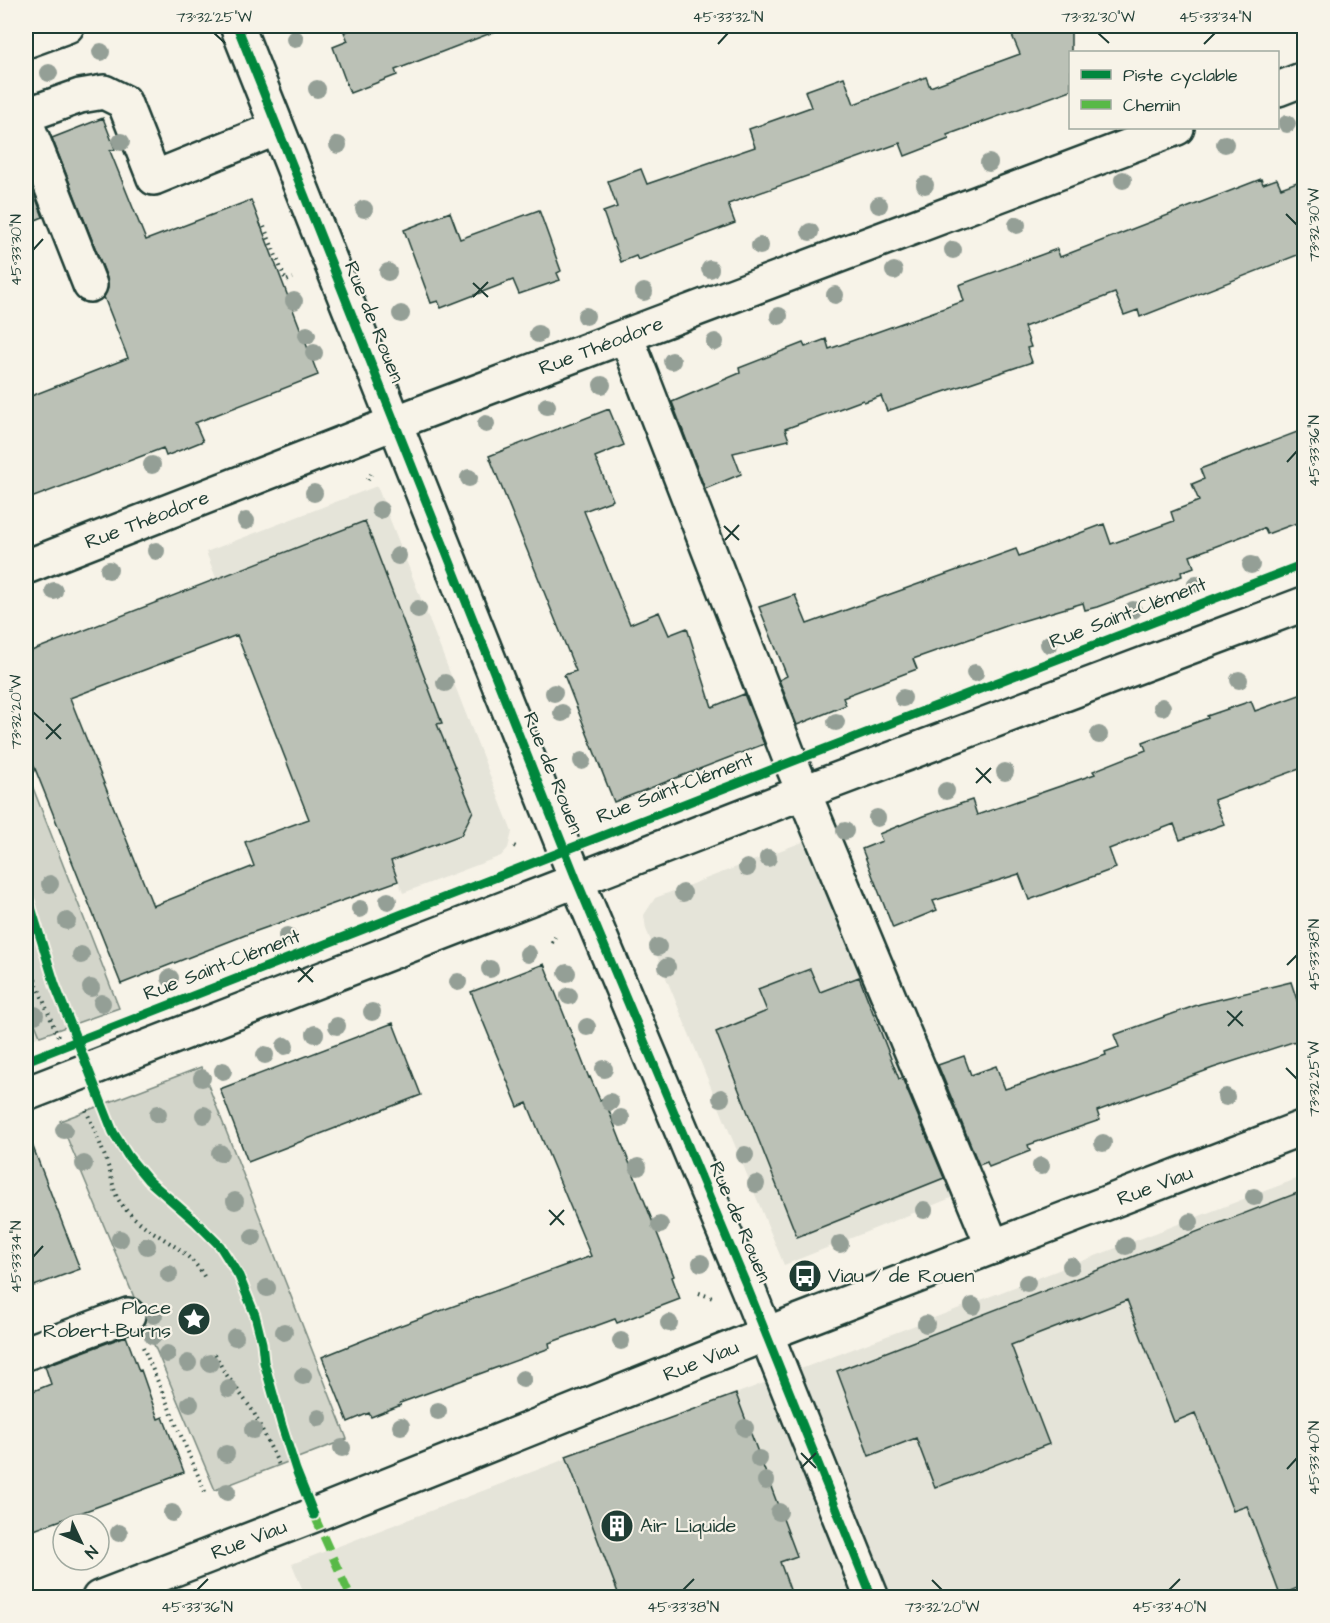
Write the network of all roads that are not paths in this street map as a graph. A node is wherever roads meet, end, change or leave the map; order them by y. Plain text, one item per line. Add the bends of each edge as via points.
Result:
1 (67, 26) edge
2 (237, 26) edge
3 (26, 41) edge
4 (1305, 79) edge
5 (1279, 89) edge
6 (26, 115) edge
7 (26, 122) edge
8 (277, 128) junction
9 (1174, 129) edge
10 (90, 285) dead end
11 (626, 336) junction
12 (394, 423) junction
13 (26, 567) edge
14 (1305, 604) edge
15 (804, 792) junction
16 (577, 881) junction
17 (26, 1094) edge
18 (1305, 1127) edge
19 (993, 1247) junction
20 (133, 1326) road end
21 (766, 1334) junction
22 (26, 1353) edge
23 (99, 1598) edge
24 (872, 1598) edge

1 - 3 street
2 - 8 street, Rue de Rouen
4 - 5 street
6 - 8 street via 104,92 124,102 154,178
7 - 10 street
8 - 12 street, Rue de Rouen
9 - 11 street, Rue Théodore
11 - 12 street, Rue Théodore
11 - 15 street
12 - 13 street, Rue Théodore
12 - 16 street, Rue de Rouen
14 - 15 street
15 - 16 street
15 - 19 street
16 - 17 street
16 - 21 street, Rue de Rouen
18 - 19 street, Rue Viau
19 - 21 street, Rue Viau
20 - 22 street
21 - 23 street, Rue Viau
21 - 24 street, Rue de Rouen

